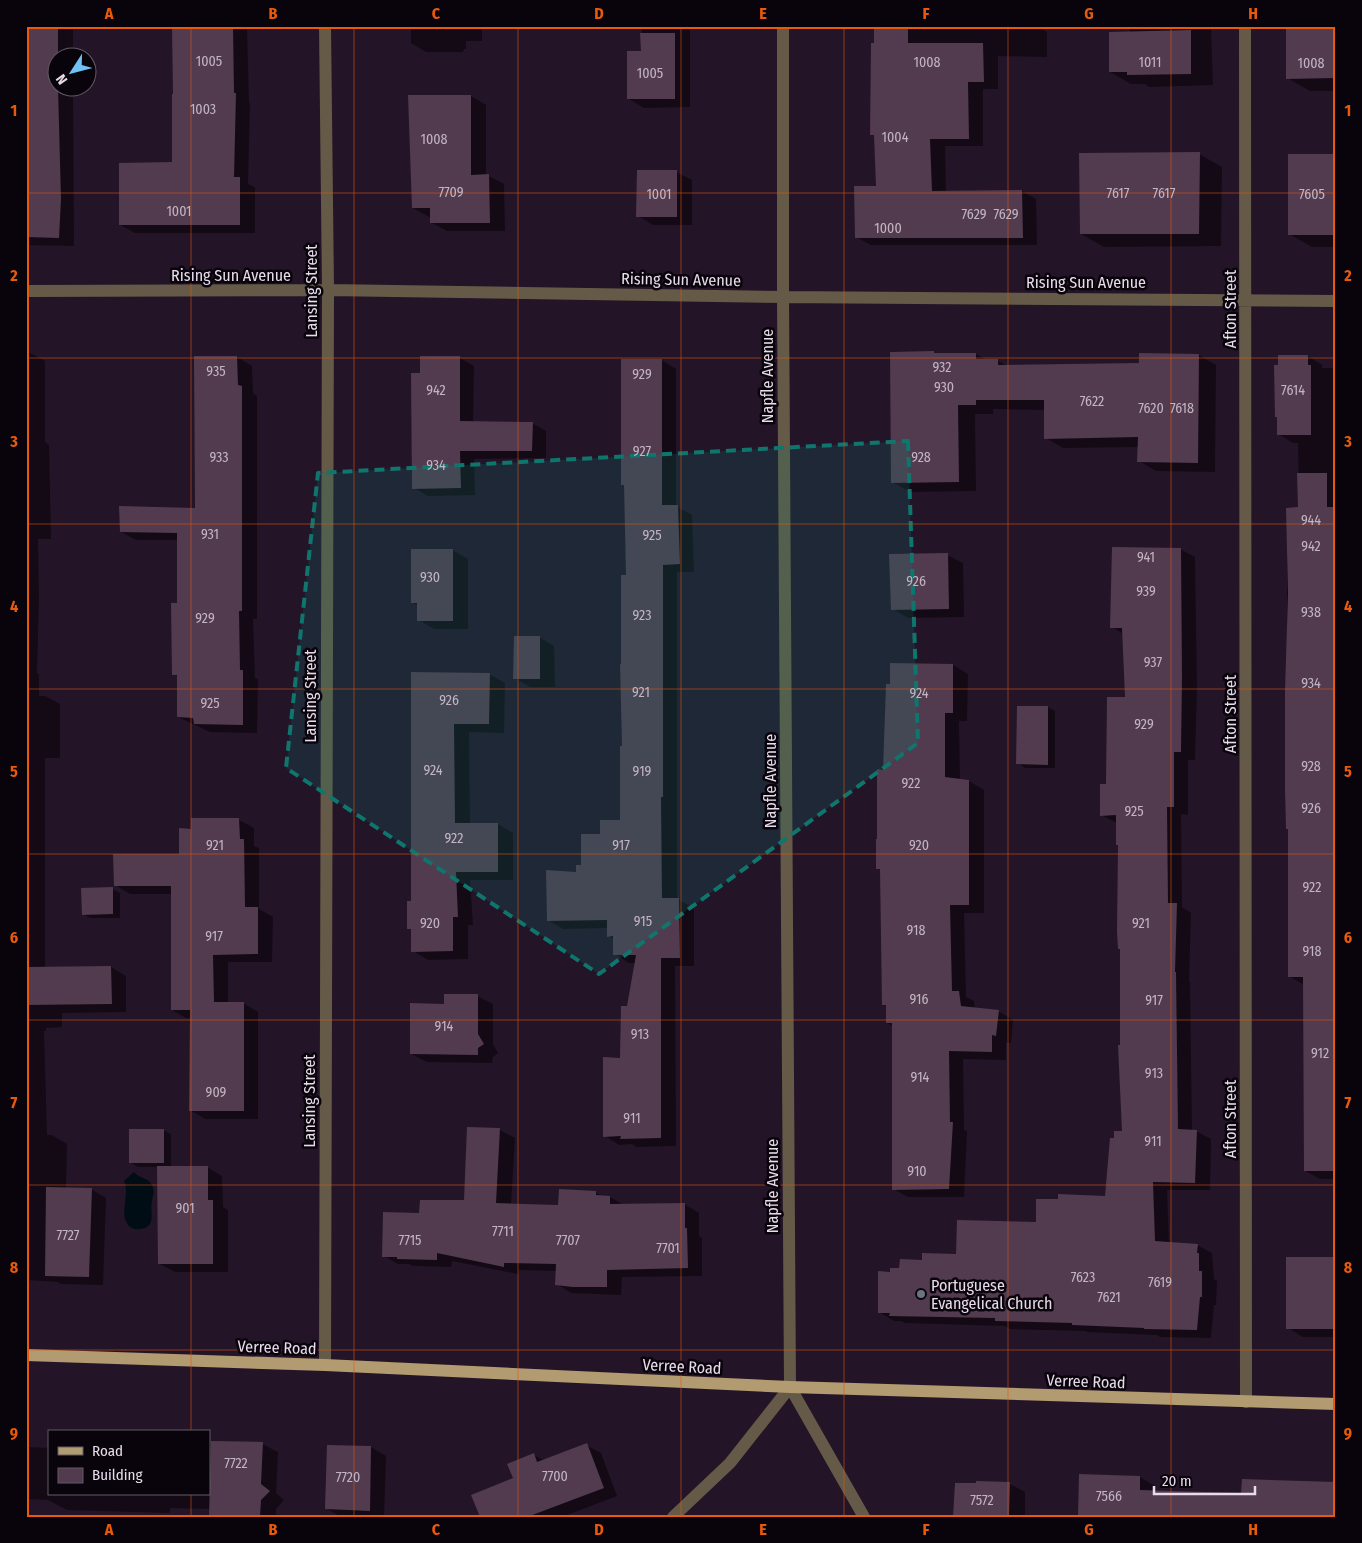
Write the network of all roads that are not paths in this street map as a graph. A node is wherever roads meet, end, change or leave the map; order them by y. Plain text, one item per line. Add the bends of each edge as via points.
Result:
1 (325, 26) edge
2 (783, 26) edge
3 (1245, 26) edge
4 (328, 290) junction
5 (26, 291) edge
6 (783, 297) junction
7 (1246, 299) junction
8 (1336, 301) edge
9 (26, 1355) edge
10 (325, 1365) junction
11 (790, 1387) junction
12 (1246, 1402) junction
13 (1336, 1404) edge
14 (673, 1517) edge
15 (864, 1517) edge

1 - 4 street, Lansing Street
2 - 6 street, Napfle Avenue
3 - 7 street, Afton Street
4 - 5 street, Rising Sun Avenue
4 - 6 street, Rising Sun Avenue
4 - 10 street, Lansing Street
6 - 7 street, Rising Sun Avenue
6 - 11 street, Napfle Avenue
7 - 8 street, Rising Sun Avenue
7 - 12 street, Afton Street
9 - 10 main road, Verree Road
10 - 11 main road, Verree Road
11 - 12 main road, Verree Road
11 - 14 street via 730,1463
11 - 15 street, Napfle Avenue
12 - 13 main road, Verree Road

